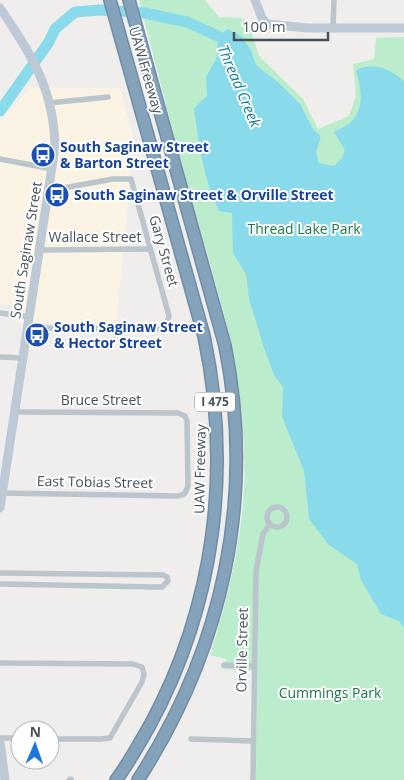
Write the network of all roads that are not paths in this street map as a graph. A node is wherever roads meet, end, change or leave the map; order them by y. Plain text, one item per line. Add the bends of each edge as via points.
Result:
1 (255, 0) edge
2 (334, 0) edge
3 (112, 6) edge
4 (131, 7) edge
5 (0, 8) edge
6 (333, 28) junction
7 (404, 28) edge
8 (108, 97) dead end
9 (49, 103) junction
10 (0, 159) edge
11 (52, 169) junction
12 (49, 188) junction
13 (150, 249) junction
14 (40, 250) junction
15 (0, 313) edge
16 (30, 317) junction
17 (28, 328) junction
18 (0, 357) edge
19 (23, 358) junction
20 (16, 412) junction
21 (187, 492) joint
22 (1, 493) edge
23 (0, 508) edge
24 (270, 524) dead end
25 (0, 573) edge
26 (90, 575) junction
27 (0, 584) edge
28 (90, 586) junction
29 (0, 663) edge
30 (224, 665) dead end
31 (254, 666) junction
32 (60, 739) edge
33 (191, 739) dead end
34 (253, 740) junction
35 (0, 743) edge
36 (5, 780) edge
37 (116, 780) edge
38 (138, 780) edge
39 (253, 780) edge

1 - 6 main road via 267,24
2 - 6 street
3 - 37 highway, UAW Freeway / I 475 via 204,336 213,388 218,456 214,524 206,576 194,620 160,705
4 - 38 highway, UAW Freeway / I 475 via 223,340 233,400 236,457 229,548 209,636 176,714
5 - 9 main road, South Saginaw Street via 28,49
6 - 7 main road
8 - 9 street
9 - 11 main road, South Saginaw Street via 54,133
10 - 11 street
11 - 12 main road, South Saginaw Street
12 - 13 street, Gary Street via 131,179
12 - 14 main road, South Saginaw Street
13 - 14 street, Wallace Street
13 - 17 street, Gary Street via 169,316 164,329
14 - 16 main road, South Saginaw Street
15 - 16 street
16 - 17 main road, South Saginaw Street
17 - 19 main road, South Saginaw Street
18 - 19 street
19 - 20 main road, South Saginaw Street
20 - 21 street, Bruce Street via 178,413 185,416
20 - 22 main road, South Saginaw Street
21 - 22 street, East Tobias Street via 178,496
22 - 23 main road, South Saginaw Street
24 - 31 street, Orville Street via 262,540 256,571
25 - 26 street
26 - 28 street
26 - 28 street via 164,575 168,581 162,587
27 - 28 street
29 - 32 street via 134,664 142,667 142,682 110,738
30 - 31 street
31 - 34 street, Orville Street
33 - 34 street
34 - 39 street, Orville Street
35 - 36 main road

